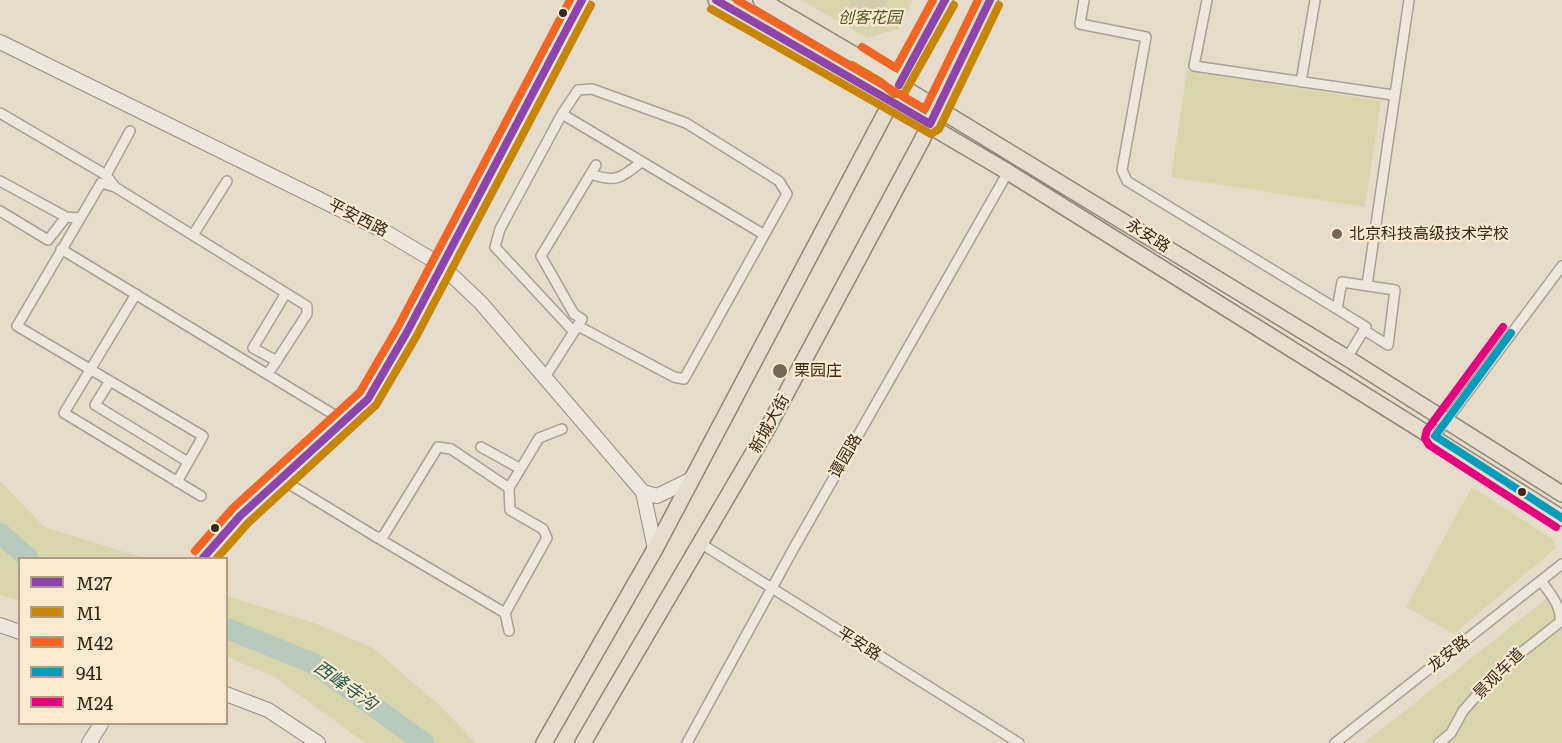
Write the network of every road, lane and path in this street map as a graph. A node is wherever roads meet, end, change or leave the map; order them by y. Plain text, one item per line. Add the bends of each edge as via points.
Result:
1 (582, 0) edge
2 (716, 0) edge
3 (761, 0) edge
4 (945, 0) edge
5 (990, 0) edge
6 (1084, 0) edge
7 (1207, 0) edge
8 (1315, 0) edge
9 (1409, 0) edge
10 (0, 42) edge
11 (1301, 82) junction
12 (899, 85) junction
13 (1393, 95) junction
14 (891, 101) junction
15 (937, 108) junction
16 (0, 113) edge
17 (562, 114) junction
18 (930, 124) junction
19 (130, 131) dead end
20 (640, 163) junction
21 (1008, 172) junction
22 (106, 175) junction
23 (0, 181) edge
24 (227, 181) dead end
25 (115, 187) junction
26 (0, 211) edge
27 (66, 218) junction
28 (80, 219) junction
29 (763, 234) junction
30 (193, 235) junction
31 (61, 249) junction
32 (441, 265) junction
33 (1562, 266) edge
34 (1367, 285) junction
35 (286, 293) junction
36 (136, 294) junction
37 (1337, 309) junction
38 (576, 329) junction
39 (1364, 330) junction
40 (1347, 358) junction
41 (277, 361) junction
42 (90, 369) junction
43 (268, 374) junction
44 (545, 377) junction
45 (110, 381) junction
46 (1446, 421) junction
47 (346, 422) junction
48 (562, 429) dead end
49 (1435, 436) junction
50 (481, 447) dead end
51 (188, 462) junction
52 (519, 468) junction
53 (281, 479) junction
54 (692, 479) junction
55 (177, 482) junction
56 (509, 488) junction
57 (643, 492) junction
58 (1562, 494) edge
59 (201, 496) dead end
60 (1562, 518) edge
61 (378, 538) junction
62 (700, 543) junction
63 (655, 549) junction
64 (204, 557) edge
65 (1562, 564) edge
66 (1541, 581) junction
67 (772, 591) junction
68 (505, 613) junction
69 (0, 625) edge
70 (18, 631) edge
71 (509, 631) dead end
72 (228, 695) edge
73 (100, 725) edge
74 (89, 743) edge
75 (318, 743) edge
76 (544, 743) edge
77 (583, 743) edge
78 (687, 743) edge
79 (1019, 743) edge
80 (1335, 743) edge
81 (1439, 743) edge

1 - 32 street
2 - 14 main road, 永安路
3 - 12 main road, 永安路 via 887,74
4 - 12 main road
5 - 15 main road, 新城大街
6 - 37 street via 1080,24 1146,37 1122,170 1127,181
7 - 11 street via 1194,66
8 - 11 street
9 - 13 street
10 - 32 street, 平安西路 via 374,226
11 - 13 street
12 - 14 main road
12 - 15 main road, 永安路
13 - 34 street
14 - 18 main road, 永安路
14 - 54 main road
15 - 18 main road, 新城大街
15 - 40 main road, 永安路
16 - 22 street
17 - 20 street
17 - 29 street via 578,90 592,89 686,123 779,181 787,194
17 - 38 street via 500,229 495,247
18 - 21 main road, 永安路
18 - 62 main road, 新城大街 via 766,431
19 - 22 street
20 - 29 street
20 - 38 street via 616,179 605,180 593,170 541,256 574,314 582,319
21 - 49 main road, 永安路
21 - 67 street, 谭园路
22 - 25 street
23 - 27 street
24 - 30 street
25 - 28 street via 100,183
25 - 30 street
26 - 27 street via 48,240
27 - 28 street
28 - 31 street
29 - 38 street via 684,378 674,377
30 - 35 street
31 - 36 street
31 - 42 street via 17,326
32 - 44 street, 平安西路 via 481,303
32 - 47 street via 387,368 368,399
33 - 46 street
34 - 37 street via 1342,282
34 - 39 street via 1395,290 1388,345
35 - 41 street via 307,306 307,314
35 - 41 street via 253,348
36 - 42 street
36 - 43 street
37 - 39 street via 1366,327
38 - 44 street
39 - 40 street
40 - 46 main road, 永安路
41 - 43 street
42 - 45 street
42 - 55 street via 64,413
43 - 47 street
44 - 57 street, 平安西路
45 - 51 street via 95,405
45 - 51 street via 203,436
46 - 49 street
46 - 58 main road, 永安路
47 - 53 street
48 - 52 street via 539,438
49 - 60 main road, 永安路
50 - 52 street
51 - 55 street
52 - 56 street
53 - 61 street
53 - 64 street via 232,524
54 - 57 street via 657,496
54 - 63 main road
55 - 59 street
56 - 61 street via 451,449 438,447 384,535
56 - 68 street via 510,510 543,529 547,538
57 - 63 street
61 - 68 street
62 - 67 street, 平安路
62 - 77 main road, 新城大街
63 - 76 main road
65 - 66 street, 龙安路
66 - 80 street, 龙安路
66 - 81 street, 景观车道 via 1558,605 1560,622 1499,670
67 - 78 street, 谭园路
67 - 79 street, 平安路
68 - 71 street
69 - 70 street
72 - 75 street via 268,710
73 - 74 street

